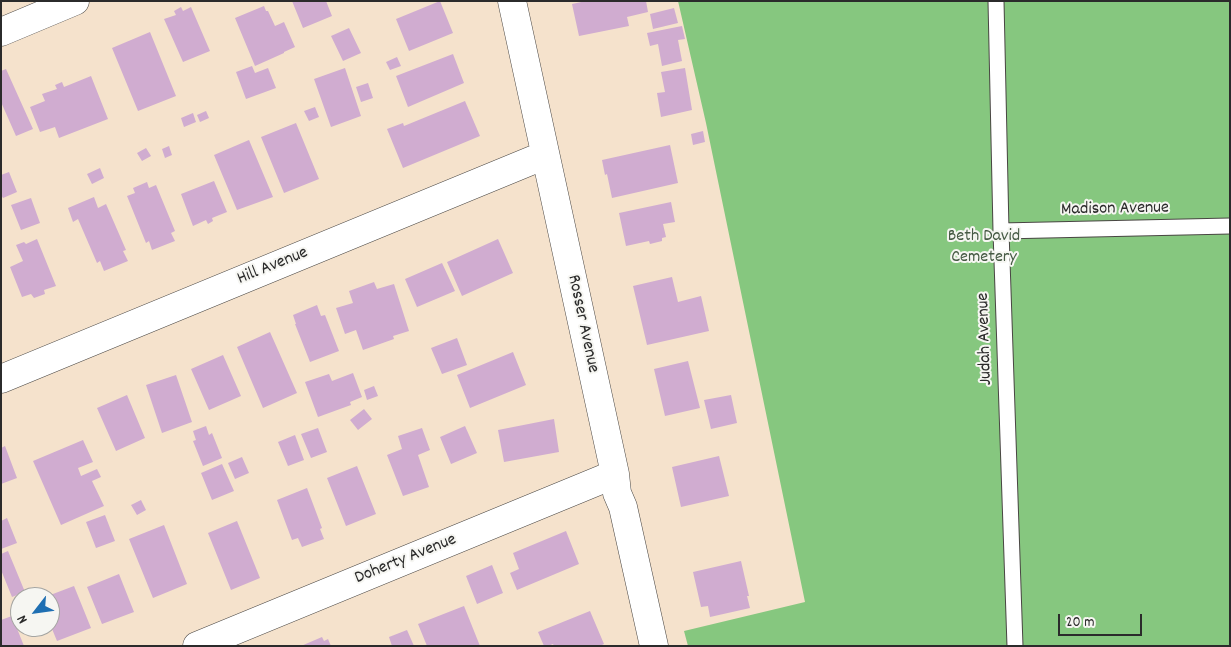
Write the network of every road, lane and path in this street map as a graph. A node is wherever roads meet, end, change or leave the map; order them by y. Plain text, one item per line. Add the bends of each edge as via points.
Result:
1 (75, 1) edge
2 (512, 1) edge
3 (996, 1) edge
4 (1, 32) edge
5 (545, 155) junction
6 (1230, 226) edge
7 (1001, 231) junction
8 (1, 379) edge
9 (615, 474) junction
10 (197, 646) edge
11 (654, 646) edge
12 (1015, 646) edge

1 - 4 street
2 - 5 street, Rosser Avenue
3 - 7 lane, Judah Avenue
5 - 8 street, Hill Avenue
5 - 9 street, Rosser Avenue
6 - 7 lane, Madison Avenue
7 - 12 lane, Judah Avenue
9 - 10 street, Doherty Avenue
9 - 11 street, Rosser Avenue

